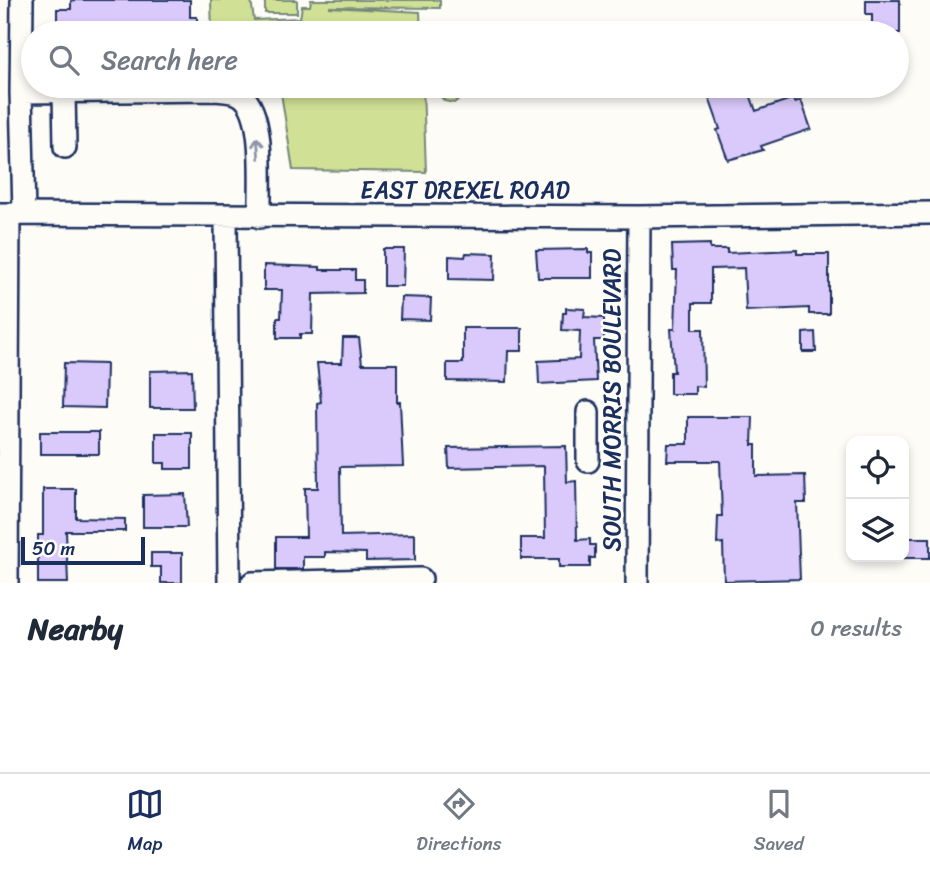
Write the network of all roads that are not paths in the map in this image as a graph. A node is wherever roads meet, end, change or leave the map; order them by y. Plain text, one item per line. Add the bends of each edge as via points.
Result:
1 (22, 0) edge
2 (22, 21) edge
3 (21, 92) edge
4 (64, 98) edge
5 (246, 98) edge
6 (65, 148) dead end
7 (930, 213) edge
8 (11, 214) edge
9 (226, 216) junction
10 (260, 216) junction
11 (639, 216) junction
12 (588, 412) dead end
13 (588, 461) dead end
14 (421, 579) dead end
15 (7, 583) edge
16 (229, 583) edge
17 (252, 583) edge
18 (636, 583) edge

1 - 2 street
3 - 8 street
4 - 6 street
10 -> 5 street via 260,152 254,114
7 - 11 street, EAST DREXEL ROAD
8 - 9 street, EAST DREXEL ROAD
8 - 15 street
9 - 10 street, EAST DREXEL ROAD
9 - 16 street
10 - 11 street, EAST DREXEL ROAD
11 - 18 street, SOUTH MORRIS BOULEVARD
12 - 13 street
14 - 17 street

